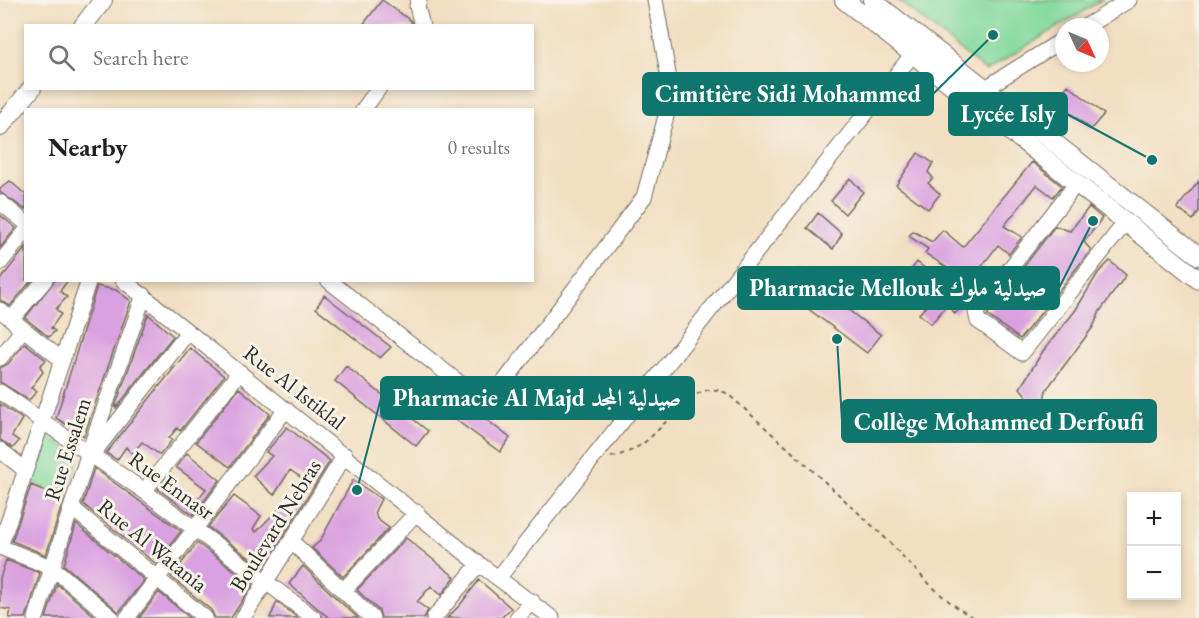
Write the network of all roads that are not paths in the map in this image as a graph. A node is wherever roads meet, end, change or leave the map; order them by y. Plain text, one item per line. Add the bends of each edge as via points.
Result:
1 (103, 0) edge
2 (419, 0) edge
3 (655, 0) edge
4 (844, 0) edge
5 (872, 0) edge
6 (1129, 0) edge
7 (1100, 18) edge
8 (85, 24) edge
9 (422, 24) edge
10 (1055, 45) edge
11 (912, 55) junction
12 (30, 90) edge
13 (378, 90) edge
14 (976, 94) junction
15 (364, 108) edge
16 (0, 128) edge
17 (1076, 184) junction
18 (0, 202) edge
19 (24, 221) edge
20 (1125, 223) junction
21 (24, 233) edge
22 (1199, 256) edge
23 (0, 263) edge
24 (1197, 273) edge
25 (43, 282) edge
26 (87, 282) edge
27 (126, 282) edge
28 (331, 282) edge
29 (144, 295) junction
30 (0, 310) edge
31 (14, 321) junction
32 (188, 332) junction
33 (0, 358) edge
34 (62, 360) junction
35 (240, 372) junction
36 (0, 392) edge
37 (286, 409) junction
38 (42, 419) junction
39 (0, 450) edge
40 (91, 453) junction
41 (345, 455) junction
42 (24, 469) junction
43 (144, 491) junction
44 (72, 508) junction
45 (417, 512) junction
46 (195, 530) junction
47 (292, 542) junction
48 (0, 547) edge
49 (479, 564) junction
50 (53, 568) junction
51 (157, 577) junction
52 (499, 577) junction
53 (266, 583) junction
54 (344, 591) junction
55 (532, 602) junction
56 (40, 616) edge
57 (112, 618) edge
58 (127, 618) edge
59 (205, 618) edge
60 (243, 618) edge
61 (314, 618) edge
62 (372, 618) edge
63 (434, 618) edge
64 (517, 618) edge
65 (552, 618) edge

1 - 8 main road
2 - 9 street
3 - 28 street via 670,85 669,105 644,197 492,398 481,400
4 - 11 main road
5 - 14 main road
6 - 7 street
10 - 14 street
11 - 14 main road
11 - 52 street
12 - 16 main road
13 - 15 street
14 - 17 main road
14 - 22 main road
17 - 20 main road
17 - 20 street via 976,312 978,321 1022,353
18 - 19 street
20 - 24 main road
21 - 23 street
25 - 31 street
26 - 34 street
27 - 29 street, Rue Al Istiklal
29 - 32 street, Rue Al Istiklal
29 - 40 street, Rue Essalem
30 - 31 street
31 - 33 street via 21,332
31 - 34 street
32 - 35 street, Rue Al Istiklal
32 - 40 street
34 - 38 street
35 - 37 street, Rue Al Istiklal
35 - 43 street
36 - 38 street, Rue Ennasr
37 - 41 street, Rue Al Istiklal
37 - 46 street
38 - 40 street, Rue Ennasr
38 - 42 street
39 - 42 street
40 - 43 street, Rue Ennasr
40 - 44 street, Rue Essalem
41 - 45 street, Rue Al Istiklal
41 - 47 street, Boulevard Nebras
42 - 48 street
43 - 46 street, Rue Ennasr
44 - 50 street, Rue Essalem
44 - 51 street, Rue Al Watania
45 - 49 street, Rue Al Istiklal
45 - 54 street
46 - 51 street
46 - 53 street, Rue Ennasr
47 - 53 street, Boulevard Nebras
47 - 54 street
48 - 50 street
49 - 52 street, Rue Al Istiklal
49 - 63 street
50 - 56 street, Rue Essalem
50 - 57 street
51 - 58 street
51 - 59 street, Rue Al Watania
52 - 55 street, Rue Al Istiklal
53 - 60 street, Boulevard Nebras
53 - 61 street, Rue Ennasr
54 - 62 street
55 - 64 street
55 - 65 street, Rue Al Istiklal

